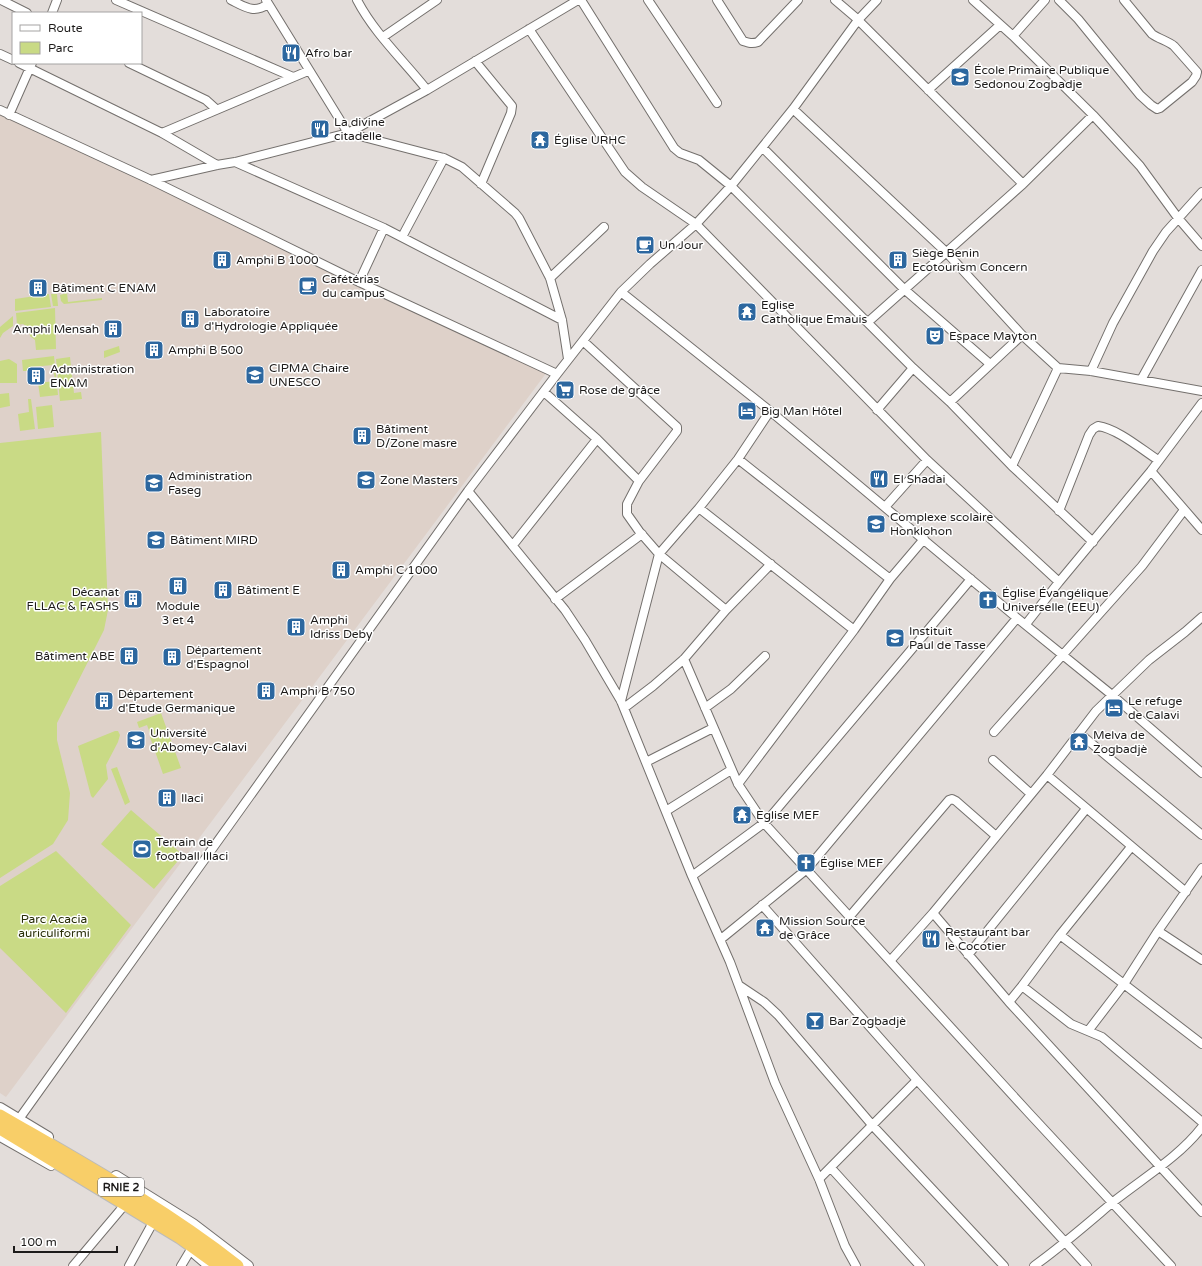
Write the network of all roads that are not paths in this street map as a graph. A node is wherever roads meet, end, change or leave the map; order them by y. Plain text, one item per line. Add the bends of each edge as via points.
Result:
1 (1, 0) edge
2 (57, 0) edge
3 (116, 0) edge
4 (231, 0) edge
5 (357, 0) edge
6 (437, 0) edge
7 (580, 0) edge
8 (648, 0) edge
9 (717, 0) edge
10 (798, 0) edge
11 (835, 0) edge
12 (877, 0) edge
13 (973, 0) edge
14 (1045, 0) edge
15 (1059, 0) edge
16 (1124, 0) edge
17 (267, 2) edge
18 (25, 12) edge
19 (52, 12) edge
20 (858, 20) junction
21 (1000, 25) junction
22 (528, 29) junction
23 (1013, 36) junction
24 (384, 37) junction
25 (0, 54) edge
26 (12, 60) edge
27 (475, 61) junction
28 (131, 64) edge
29 (31, 66) edge
30 (308, 71) junction
31 (293, 77) junction
32 (428, 90) junction
33 (928, 90) junction
34 (717, 103) dead end
35 (216, 109) junction
36 (793, 109) junction
37 (0, 110) edge
38 (9, 114) junction
39 (1093, 115) junction
40 (162, 133) junction
41 (348, 133) junction
42 (763, 148) junction
43 (444, 158) junction
44 (235, 162) junction
45 (217, 164) junction
46 (151, 180) junction
47 (481, 184) junction
48 (1023, 184) junction
49 (731, 186) junction
50 (1202, 192) edge
51 (1178, 218) junction
52 (696, 224) junction
53 (604, 227) dead end
54 (384, 228) junction
55 (402, 237) junction
56 (1202, 246) edge
57 (946, 253) junction
58 (1202, 270) edge
59 (550, 278) junction
60 (359, 282) junction
61 (904, 289) junction
62 (621, 292) junction
63 (562, 320) junction
64 (868, 322) junction
65 (1022, 335) junction
66 (583, 341) junction
67 (568, 359) junction
68 (990, 364) junction
69 (913, 368) junction
70 (1058, 368) junction
71 (1091, 370) junction
72 (557, 374) junction
73 (1141, 380) junction
74 (544, 392) junction
75 (1202, 392) edge
76 (950, 402) junction
77 (1202, 403) edge
78 (877, 410) junction
79 (770, 411) junction
80 (596, 439) junction
81 (738, 458) junction
82 (927, 460) junction
83 (1158, 460) junction
84 (1012, 466) junction
85 (1151, 471) junction
86 (639, 481) junction
87 (468, 491) junction
88 (885, 507) junction
89 (699, 508) junction
90 (1184, 510) junction
91 (1059, 511) junction
92 (1202, 530) edge
93 (642, 534) junction
94 (924, 539) junction
95 (1093, 542) junction
96 (513, 545) junction
97 (659, 554) junction
98 (771, 564) junction
99 (890, 579) junction
100 (971, 579) junction
101 (1059, 582) junction
102 (555, 599) junction
103 (726, 610) junction
104 (1202, 617) edge
105 (1017, 618) junction
106 (1026, 624) junction
107 (854, 630) junction
108 (1062, 655) junction
109 (765, 656) dead end
110 (684, 659) junction
111 (1112, 695) junction
112 (622, 705) junction
113 (705, 708) junction
114 (713, 728) junction
115 (994, 732) dead end
116 (1079, 733) junction
117 (993, 760) dead end
118 (646, 762) junction
119 (731, 770) junction
120 (1202, 773) edge
121 (1047, 775) junction
122 (738, 784) junction
123 (1031, 794) junction
124 (1086, 809) junction
125 (666, 811) junction
126 (764, 823) junction
127 (1202, 835) edge
128 (996, 836) junction
129 (1131, 847) junction
130 (807, 868) junction
131 (1202, 868) edge
132 (692, 876) junction
133 (1186, 892) junction
134 (762, 905) junction
135 (933, 913) junction
136 (850, 916) junction
137 (1158, 931) junction
138 (1060, 935) junction
139 (721, 939) junction
140 (968, 955) junction
141 (1202, 960) edge
142 (890, 961) junction
143 (1124, 984) junction
144 (740, 986) junction
145 (1022, 986) junction
146 (1009, 1002) junction
147 (1088, 1031) junction
148 (1202, 1044) edge
149 (917, 1080) junction
150 (0, 1108) edge
151 (0, 1116) edge
152 (19, 1119) junction
153 (1202, 1122) edge
154 (873, 1126) junction
155 (1202, 1126) edge
156 (0, 1128) edge
157 (0, 1137) edge
158 (1159, 1167) junction
159 (831, 1168) junction
160 (819, 1179) junction
161 (1113, 1202) junction
162 (122, 1208) junction
163 (1202, 1212) edge
164 (151, 1226) junction
165 (1065, 1243) junction
166 (190, 1251) junction
167 (73, 1266) edge
168 (129, 1266) edge
169 (181, 1266) edge
170 (208, 1266) edge
171 (220, 1266) edge
172 (237, 1266) edge
173 (248, 1266) edge
174 (856, 1266) edge
175 (920, 1266) edge
176 (1004, 1266) edge
177 (1034, 1266) edge
178 (1086, 1266) edge
179 (1171, 1266) edge

1 - 18 street
2 - 19 street
3 - 31 street
4 - 17 street via 256,10
5 - 24 street
6 - 24 street
7 - 22 street
7 - 49 street via 674,148 699,160
8 - 34 street
9 - 10 street via 743,41 754,43 758,42
11 - 20 street
12 - 20 street
13 - 21 street
14 - 23 street
15 - 16 street via 1140,95 1157,109 1192,82 1197,72 1174,46 1152,34
17 - 30 street
20 - 33 street
20 - 36 street
21 - 23 street
21 - 33 street
22 - 27 street
22 - 52 street via 625,172 642,187
23 - 39 street
24 - 32 street
25 - 26 street
27 - 32 street
27 - 47 street via 512,106
28 - 35 street via 206,100
29 - 38 street
29 - 40 street
30 - 31 street
30 - 41 street
31 - 35 street
32 - 41 street
33 - 48 street
35 - 40 street
36 - 42 street
36 - 57 street
37 - 38 street
38 - 46 street
39 - 48 street
39 - 51 street via 1140,166
40 - 45 street
41 - 43 street
41 - 44 street
42 - 49 street
42 - 61 street
43 - 47 street via 462,167
43 - 55 street
44 - 45 street
44 - 54 street
45 - 46 street
46 - 60 street
47 - 59 street via 515,212
48 - 57 street
49 - 52 street
49 - 64 street
50 - 51 street
51 - 56 street
51 - 71 street via 1154,251 1113,323
52 - 62 street
52 - 78 street
53 - 59 street
54 - 55 street
54 - 60 street
55 - 63 street
57 - 61 street
57 - 65 street
58 - 73 street
59 - 63 street
60 - 72 street
61 - 64 street
61 - 68 street
62 - 66 street
62 - 79 street
63 - 67 street
64 - 69 street
65 - 68 street
65 - 70 street
66 - 67 street
66 - 86 street via 677,427 677,431
67 - 72 street
68 - 76 street
69 - 76 street
69 - 78 street
70 - 71 street
70 - 84 street
71 - 73 street
72 - 74 street
73 - 75 street
74 - 80 street
74 - 87 street
76 - 84 street
77 - 83 street
78 - 82 street
79 - 81 street
79 - 88 street
80 - 86 street
80 - 96 street
81 - 89 street
81 - 99 street
82 - 88 street
82 - 101 street
83 - 85 street
83 - 91 street via 1106,427 1098,426 1089,435
84 - 91 street
85 - 90 street
85 - 95 street
86 - 93 street via 627,504 627,514
87 - 96 street
87 - 152 street
88 - 94 street
89 - 97 street
89 - 98 street
90 - 92 street
90 - 108 street via 1142,566
91 - 95 street
93 - 97 street
93 - 102 street
94 - 99 street
94 - 100 street
95 - 101 street
96 - 102 street
97 - 103 street
97 - 112 street
98 - 103 street
98 - 107 street
99 - 107 street
100 - 105 street
100 - 126 street
101 - 106 street
102 - 112 street via 585,640
103 - 110 street
104 - 111 street via 1149,660
105 - 106 street
105 - 130 street
106 - 108 street
107 - 122 street
108 - 111 street
108 - 115 street
109 - 113 street via 730,689
110 - 112 street via 652,686
110 - 113 street
111 - 116 street
111 - 120 street
112 - 118 street
113 - 114 street
114 - 118 street
114 - 119 street
116 - 121 street
116 - 127 street
117 - 123 street
118 - 125 street
119 - 122 street
119 - 125 street
121 - 123 street
121 - 124 street
122 - 126 street
123 - 128 street
124 - 129 street
124 - 140 street
125 - 132 street
126 - 130 street
126 - 132 street
128 - 135 street
128 - 136 street via 956,801 949,800
129 - 133 street
129 - 138 street
130 - 134 street
130 - 136 street
131 - 133 street
132 - 139 street
133 - 137 street
134 - 139 street
134 - 149 street
135 - 140 street
135 - 142 street
136 - 142 street
137 - 141 street
137 - 143 street
138 - 143 street
138 - 145 street
139 - 144 street
140 - 146 street
142 - 161 street
143 - 147 street
143 - 148 street
144 - 154 street via 764,1002 778,1016
144 - 160 street via 775,1082
145 - 146 street
145 - 147 street via 1072,1024
146 - 158 street
147 - 153 street via 1102,1037
149 - 154 street
149 - 165 street
150 - 152 street
151 - 172 highway, RNIE 2 / RNIE 2 via 112,1181 195,1234
152 - 173 street via 193,1224
154 - 159 street
154 - 176 street
155 - 158 street via 1189,1143
156 - 171 highway, RNIE 2 / RNIE 2 via 180,1237
157 - 162 street
158 - 161 street
158 - 163 street
159 - 160 street
159 - 175 street
160 - 174 street via 845,1246
161 - 165 street
161 - 179 street
162 - 164 street
162 - 167 street
164 - 166 street
164 - 168 street
165 - 177 street
165 - 178 street
166 - 169 street
166 - 170 street

